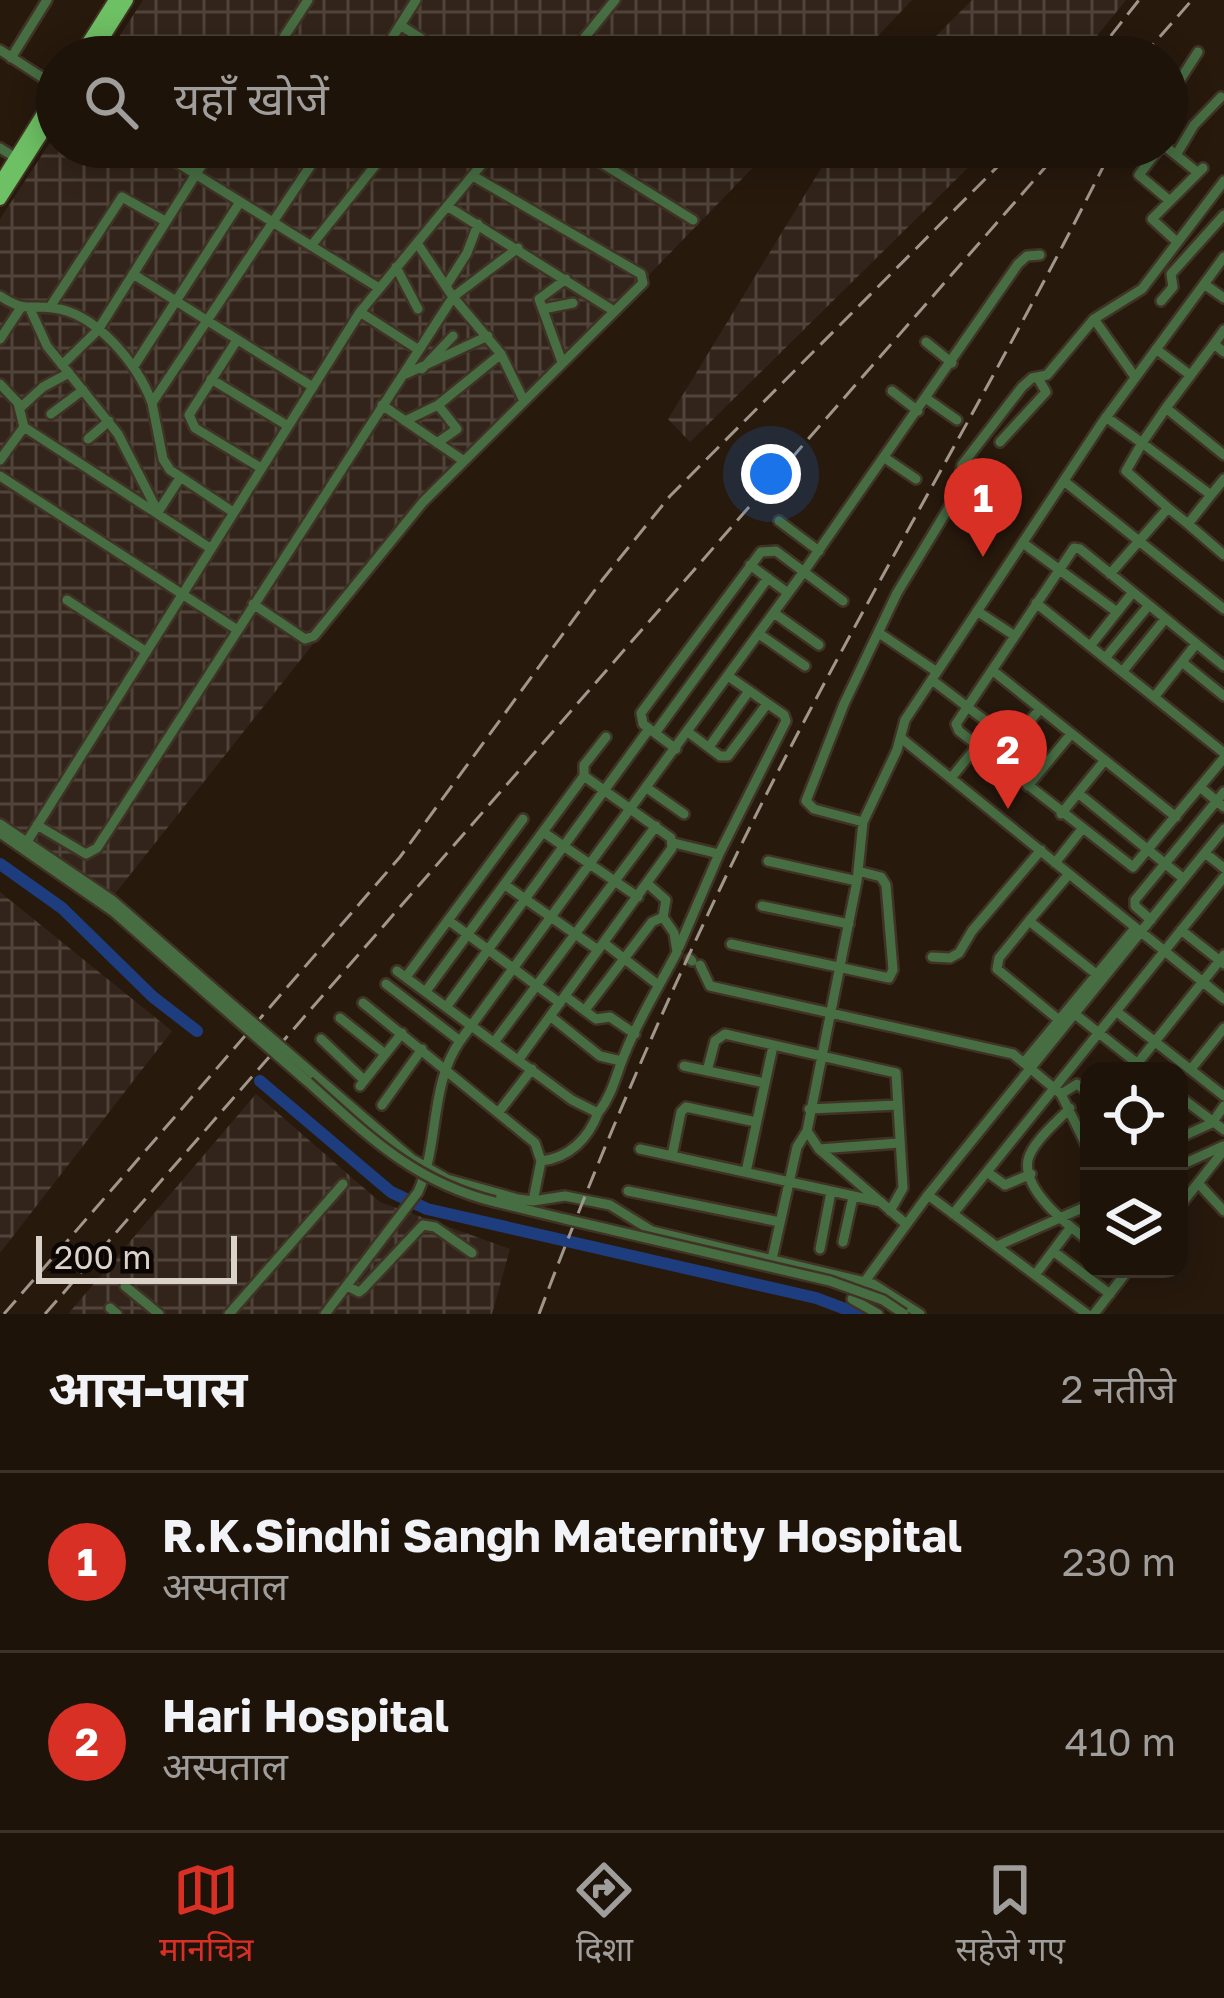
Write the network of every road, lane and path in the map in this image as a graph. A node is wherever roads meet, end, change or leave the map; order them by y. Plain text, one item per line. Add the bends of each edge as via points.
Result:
1 (47, 0) edge
2 (308, 0) edge
3 (416, 0) edge
4 (615, 0) edge
5 (121, 1) edge
6 (400, 25) junction
7 (95, 36) edge
8 (102, 36) edge
9 (285, 36) edge
10 (393, 36) edge
11 (417, 36) edge
12 (586, 36) edge
13 (0, 50) edge
14 (1198, 52) dead end
15 (11, 58) junction
16 (1188, 67) edge
17 (36, 75) edge
18 (1221, 97) dead end
19 (36, 124) edge
20 (1188, 131) edge
21 (36, 143) edge
22 (0, 148) edge
23 (16, 158) junction
24 (1188, 162) edge
25 (186, 168) edge
26 (200, 168) edge
27 (309, 168) edge
28 (373, 168) edge
29 (479, 168) edge
30 (610, 168) edge
31 (1148, 168) edge
32 (196, 174) junction
33 (473, 176) junction
34 (1224, 181) edge
35 (0, 183) edge
36 (0, 199) edge
37 (1171, 201) junction
38 (240, 202) junction
39 (448, 206) junction
40 (1224, 215) edge
41 (693, 220) dead end
42 (165, 221) junction
43 (274, 223) junction
44 (478, 224) junction
45 (1177, 242) junction
46 (417, 243) junction
47 (311, 246) junction
48 (518, 248) junction
49 (1040, 255) dead end
50 (1224, 257) edge
51 (397, 267) junction
52 (133, 274) junction
53 (566, 279) junction
54 (1204, 284) junction
55 (446, 286) junction
56 (379, 288) junction
57 (0, 296) edge
58 (454, 297) junction
59 (1224, 298) edge
60 (177, 301) junction
61 (1161, 301) dead end
62 (573, 303) dead end
63 (50, 308) junction
64 (418, 309) dead end
65 (543, 309) junction
66 (25, 310) junction
67 (614, 311) junction
68 (360, 312) junction
69 (1094, 319) junction
70 (209, 321) junction
71 (98, 330) junction
72 (1224, 330) edge
73 (453, 336) dead end
74 (488, 336) junction
75 (0, 339) edge
76 (237, 340) junction
77 (926, 342) dead end
78 (1214, 344) junction
79 (1156, 349) junction
80 (419, 350) junction
81 (1224, 352) edge
82 (501, 354) junction
83 (562, 362) junction
84 (952, 363) junction
85 (134, 366) junction
86 (66, 369) junction
87 (422, 369) junction
88 (403, 374) junction
89 (1190, 375) junction
90 (1136, 377) junction
91 (1038, 378) junction
92 (211, 379) junction
93 (0, 384) edge
94 (313, 387) junction
95 (82, 390) junction
96 (892, 391) dead end
97 (927, 399) junction
98 (524, 401) junction
99 (152, 403) junction
100 (382, 405) junction
101 (437, 405) junction
102 (20, 408) junction
103 (1166, 408) junction
104 (918, 411) junction
105 (51, 414) dead end
106 (1106, 417) junction
107 (957, 420) dead end
108 (109, 421) junction
109 (405, 421) junction
110 (24, 427) junction
111 (288, 427) junction
112 (88, 440) dead end
113 (1000, 442) dead end
114 (1142, 442) junction
115 (437, 443) junction
116 (1224, 455) edge
117 (885, 458) junction
118 (0, 460) edge
119 (464, 461) junction
120 (261, 468) junction
121 (0, 476) edge
122 (180, 478) junction
123 (1224, 478) edge
124 (916, 479) dead end
125 (1064, 482) junction
126 (1211, 495) junction
127 (1168, 508) junction
128 (158, 512) junction
129 (233, 512) junction
130 (779, 521) dead end
131 (1188, 524) junction
132 (1140, 542) junction
133 (1023, 543) junction
134 (210, 548) junction
135 (1222, 550) edge
136 (819, 551) junction
137 (750, 565) junction
138 (1059, 568) junction
139 (805, 570) junction
140 (1111, 574) junction
141 (768, 578) junction
142 (183, 592) junction
143 (1132, 592) junction
144 (788, 593) junction
145 (67, 600) dead end
146 (843, 601) dead end
147 (1036, 603) junction
148 (253, 604) junction
149 (1148, 605) junction
150 (1224, 609) edge
151 (977, 611) junction
152 (1117, 612) junction
153 (774, 613) junction
154 (1165, 619) junction
155 (236, 629) junction
156 (879, 633) junction
157 (759, 634) junction
158 (1015, 636) junction
159 (1196, 644) junction
160 (819, 645) dead end
161 (1091, 645) junction
162 (146, 651) junction
163 (1106, 657) junction
164 (1222, 661) edge
165 (1182, 662) junction
166 (806, 666) dead end
167 (992, 670) junction
168 (1123, 671) junction
169 (728, 676) junction
170 (934, 676) junction
171 (749, 691) junction
172 (1154, 696) junction
173 (1224, 696) edge
174 (767, 704) junction
175 (968, 706) junction
176 (1040, 709) junction
177 (652, 731) junction
178 (688, 732) junction
179 (1071, 734) junction
180 (606, 737) dead end
181 (902, 738) junction
182 (1012, 741) junction
183 (978, 745) junction
184 (709, 747) junction
185 (676, 748) junction
186 (1224, 755) edge
187 (996, 760) junction
188 (1105, 760) junction
189 (584, 776) junction
190 (951, 778) junction
191 (1028, 786) junction
192 (1199, 787) junction
193 (647, 788) junction
194 (605, 791) junction
195 (1078, 793) junction
196 (1222, 800) edge
197 (631, 809) junction
198 (684, 814) dead end
199 (1061, 814) junction
200 (1176, 817) junction
201 (523, 818) dead end
202 (863, 822) junction
203 (37, 825) junction
204 (656, 826) junction
205 (0, 828) edge
206 (1082, 829) junction
207 (1224, 829) edge
208 (543, 832) junction
209 (674, 843) junction
210 (25, 844) junction
211 (564, 846) junction
212 (1041, 850) junction
213 (1150, 851) junction
214 (1205, 853) junction
215 (718, 854) junction
216 (768, 861) dead end
217 (1055, 863) junction
218 (592, 864) junction
219 (1166, 864) junction
220 (1224, 873) edge
221 (1069, 874) junction
222 (858, 876) junction
223 (1184, 879) junction
224 (615, 881) junction
225 (648, 884) junction
226 (505, 885) junction
227 (1213, 891) junction
228 (638, 897) junction
229 (525, 899) junction
230 (1224, 901) edge
231 (762, 906) dead end
232 (552, 917) junction
233 (663, 917) junction
234 (448, 920) junction
235 (1151, 920) junction
236 (1029, 921) junction
237 (849, 924) junction
238 (1181, 930) junction
239 (1138, 931) junction
240 (575, 934) junction
241 (467, 935) junction
242 (731, 944) dead end
243 (601, 946) junction
244 (489, 950) junction
245 (1164, 951) junction
246 (932, 957) dead end
247 (623, 958) junction
248 (688, 958) junction
249 (1222, 960) edge
250 (839, 968) junction
251 (514, 969) junction
252 (1100, 977) junction
253 (1203, 982) junction
254 (386, 984) dead end
255 (656, 984) junction
256 (537, 986) junction
257 (426, 991) junction
258 (562, 999) junction
259 (1224, 999) edge
260 (363, 1003) dead end
261 (447, 1006) junction
262 (584, 1010) junction
263 (830, 1011) junction
264 (1116, 1011) junction
265 (1076, 1015) junction
266 (550, 1016) junction
267 (340, 1018) dead end
268 (1064, 1023) junction
269 (472, 1025) junction
270 (1224, 1028) edge
271 (1099, 1033) junction
272 (402, 1034) junction
273 (634, 1034) junction
274 (321, 1039) dead end
275 (460, 1041) junction
276 (1155, 1041) junction
277 (495, 1042) junction
278 (773, 1046) junction
279 (422, 1049) junction
280 (280, 1052) junction
281 (386, 1054) junction
282 (821, 1056) junction
283 (518, 1059) junction
284 (622, 1061) junction
285 (1136, 1062) edge
286 (1144, 1062) edge
287 (1029, 1065) junction
288 (684, 1066) dead end
289 (532, 1069) junction
290 (1191, 1069) junction
291 (444, 1070) junction
292 (707, 1071) junction
293 (765, 1083) junction
294 (1080, 1086) edge
295 (1057, 1090) junction
296 (1224, 1096) edge
297 (1188, 1104) edge
298 (382, 1105) dead end
299 (898, 1105) junction
300 (1224, 1106) edge
301 (1192, 1107) junction
302 (1070, 1108) junction
303 (809, 1109) junction
304 (1188, 1109) edge
305 (498, 1113) junction
306 (598, 1113) junction
307 (756, 1122) junction
308 (1212, 1123) junction
309 (1224, 1130) edge
310 (807, 1131) junction
311 (1080, 1131) edge
312 (1188, 1134) edge
313 (899, 1143) junction
314 (1224, 1148) edge
315 (640, 1149) dead end
316 (820, 1150) junction
317 (672, 1156) junction
318 (541, 1161) junction
319 (1188, 1162) edge
320 (427, 1168) junction
321 (746, 1172) junction
322 (987, 1172) junction
323 (1031, 1174) junction
324 (789, 1182) junction
325 (1198, 1183) junction
326 (343, 1184) dead end
327 (628, 1191) dead end
328 (831, 1192) junction
329 (928, 1195) junction
330 (1188, 1196) edge
331 (853, 1197) junction
332 (533, 1202) junction
333 (886, 1207) junction
334 (1080, 1209) edge
335 (1224, 1210) edge
336 (953, 1214) junction
337 (1058, 1218) junction
338 (780, 1222) junction
339 (906, 1224) junction
340 (1070, 1227) junction
341 (1080, 1234) edge
342 (843, 1241) dead end
343 (997, 1246) junction
344 (820, 1249) dead end
345 (1053, 1251) junction
346 (472, 1253) dead end
347 (772, 1259) junction
348 (1035, 1275) junction
349 (1122, 1278) edge
350 (863, 1281) junction
351 (125, 1286) dead end
352 (347, 1286) junction
353 (1110, 1294) junction
354 (334, 1304) junction
355 (160, 1314) edge
356 (229, 1314) edge
357 (325, 1314) edge
358 (347, 1314) edge
359 (878, 1314) edge
360 (904, 1314) edge
361 (920, 1314) edge
362 (1090, 1314) edge

1 - 15 street
2 - 9 street
3 - 6 street
4 - 12 street
5 - 7 main road
5 - 8 main road
6 - 10 street
6 - 11 street
13 - 15 street
14 - 16 street
15 - 17 street
18 - 20 street
19 - 23 main road
21 - 36 main road
22 - 23 street
23 - 35 main road
24 - 37 street via 1200,170
25 - 32 street
26 - 32 street
27 - 43 street
28 - 47 street
29 - 33 street
30 - 41 street
31 - 37 street via 1139,176
32 - 38 street
32 - 42 street
33 - 39 street
33 - 67 street via 641,274 643,283
34 - 45 street
37 - 45 street via 1152,219
38 - 43 street
38 - 60 street
39 - 44 street
39 - 46 street
40 - 61 street via 1172,274
42 - 52 street
42 - 63 street via 128,197 118,200
43 - 47 street
43 - 70 street
44 - 48 street
44 - 55 street
45 - 69 street via 1138,293
46 - 51 street
46 - 55 street
47 - 56 street
48 - 53 street
48 - 58 street
49 - 84 street via 1018,264
50 - 54 street
51 - 56 street
51 - 64 street
52 - 60 street
52 - 71 street
53 - 65 street via 541,295
53 - 67 street
54 - 59 street
54 - 79 street
55 - 58 street
56 - 68 street
57 - 66 street
58 - 74 street
58 - 80 street
60 - 70 street
60 - 85 street
62 - 65 street
63 - 66 street
63 - 71 street
65 - 83 street
66 - 75 street
66 - 86 street
67 - 83 street
68 - 80 street
68 - 94 street
69 - 90 street
69 - 91 street
70 - 76 street
70 - 99 street
71 - 85 street
71 - 86 street
72 - 78 street
73 - 87 street
74 - 82 street
74 - 87 street
76 - 92 street
76 - 94 street
77 - 84 street
78 - 81 street
78 - 89 street
79 - 89 street
79 - 90 street
80 - 88 street
82 - 98 street
82 - 101 street
83 - 98 street
84 - 97 street
85 - 99 street
86 - 95 street
86 - 102 street
87 - 88 street
88 - 100 street
89 - 103 street
90 - 106 street
91 - 113 street via 1046,392
91 - 156 street via 1004,406 962,465 957,494
92 - 111 street
92 - 120 street via 191,407 191,423
93 - 102 street
94 - 111 street
95 - 105 street
95 - 108 street
96 - 104 street
97 - 104 street
97 - 107 street
98 - 119 street
99 - 122 street via 164,459
100 - 109 street
100 - 148 street
101 - 109 street
101 - 115 street via 457,429
102 - 110 street
103 - 114 street
103 - 116 street
104 - 117 street
106 - 114 street
106 - 125 street
108 - 112 street
108 - 128 street
109 - 115 street
110 - 118 street
110 - 128 street
111 - 120 street
114 - 126 street
114 - 127 street via 1126,471
115 - 119 street
117 - 124 street
117 - 136 street
119 - 148 street via 314,637 305,639
120 - 129 street
121 - 142 street
122 - 128 street
122 - 129 street
123 - 126 street
125 - 132 street
125 - 133 street
126 - 131 street
127 - 131 street
127 - 132 street
128 - 134 street
129 - 134 street
130 - 136 street
131 - 135 street
132 - 140 street
132 - 150 street
133 - 138 street
133 - 151 street
134 - 142 street
136 - 139 street
137 - 139 street via 771,548
137 - 141 street
137 - 177 street via 641,713
138 - 140 street via 1077,548
138 - 147 street
138 - 152 street
139 - 144 street
139 - 146 street
140 - 143 street
141 - 144 street
141 - 177 street
142 - 155 street
142 - 162 street
143 - 149 street
143 - 152 street
144 - 153 street
145 - 162 street
147 - 158 street
147 - 161 street
148 - 155 street
149 - 154 street
149 - 163 street
151 - 158 street
151 - 170 street
152 - 161 street
153 - 157 street
153 - 160 street
154 - 159 street
154 - 168 street
155 - 203 street via 92,853
156 - 170 street
156 - 202 street via 806,801
157 - 166 street
157 - 169 street
158 - 167 street
159 - 164 street
159 - 165 street
161 - 163 street
162 - 203 street
163 - 168 street
165 - 172 street
165 - 173 street
167 - 175 street
167 - 176 street
168 - 172 street
169 - 171 street
169 - 178 street
170 - 175 street
170 - 181 street via 904,721
171 - 174 street
171 - 184 street
172 - 186 street
174 - 184 street via 728,756
174 - 215 street via 786,721
175 - 182 street
175 - 183 street via 957,728
176 - 179 street
176 - 182 street
177 - 185 street
177 - 194 street
178 - 184 street
178 - 185 street
179 - 188 street
179 - 191 street
180 - 189 street
181 - 190 street
181 - 202 street
182 - 187 street
183 - 187 street
183 - 190 street
185 - 193 street
186 - 192 street
187 - 191 street
188 - 195 street
188 - 200 street
189 - 194 street
189 - 208 street
190 - 212 street
191 - 199 street
192 - 196 street
192 - 200 street
193 - 197 street
193 - 198 street
194 - 197 street
194 - 211 street
195 - 199 street
195 - 213 street
196 - 219 street
197 - 204 street
197 - 218 street
199 - 206 street
200 - 213 street
201 - 234 street
202 - 222 street
203 - 210 street
204 - 209 street
204 - 224 street
205 - 210 street
206 - 213 street via 1133,867
206 - 217 street
207 - 214 street
208 - 211 street
208 - 226 street
209 - 215 street
209 - 225 street
210 - 280 street, bridge
211 - 218 street
211 - 229 street
212 - 217 street
212 - 246 street via 959,953
213 - 219 street
214 - 220 street
214 - 223 street
215 - 248 street
216 - 222 street
217 - 221 street
218 - 224 street
218 - 232 street
219 - 223 street
219 - 235 street via 1135,900
220 - 227 street
221 - 236 street
221 - 239 street
222 - 237 street
222 - 250 street via 886,885 892,975
223 - 235 street
224 - 228 street
224 - 240 street
225 - 228 street
225 - 233 street via 666,900
226 - 229 street
226 - 241 street
227 - 230 street
227 - 238 street
228 - 243 street
229 - 232 street
229 - 244 street
231 - 237 street
232 - 240 street
232 - 251 street
233 - 247 street
233 - 248 street
234 - 241 street
234 - 257 street via 402,974
235 - 239 street
236 - 252 street
236 - 268 street via 997,969
237 - 250 street
238 - 245 street
238 - 249 street
239 - 245 street
239 - 252 street
240 - 243 street
240 - 256 street
241 - 244 street
241 - 257 street
242 - 250 street
243 - 247 street
243 - 258 street
244 - 251 street
244 - 261 street
245 - 253 street
245 - 264 street
247 - 255 street
247 - 262 street
248 - 255 street
248 - 263 street via 710,986
249 - 253 street
250 - 263 street
251 - 256 street
251 - 269 street
252 - 265 street
252 - 268 street
253 - 259 street
253 - 276 street
254 - 275 street
255 - 273 street
256 - 258 street
256 - 277 street
257 - 261 street
258 - 262 street
258 - 266 street
260 - 272 street
261 - 269 street
262 - 273 street
263 - 282 street
263 - 287 street via 992,1047
264 - 271 street
264 - 276 street
265 - 268 street
265 - 271 street
266 - 283 street
266 - 284 street via 599,1056
267 - 281 street
268 - 287 street
269 - 275 street
269 - 277 street
270 - 290 street
271 - 285 street
271 - 295 street
272 - 279 street
272 - 281 street
273 - 284 street
274 - 281 street via 362,1083
275 - 291 street
276 - 286 street
276 - 290 street
277 - 283 street
278 - 282 street
278 - 292 street via 721,1035
278 - 293 street
279 - 291 street
279 - 298 street
280 - 320 street
280 - 360 street, bridge via 399,1161 447,1189 830,1281
282 - 299 street via 892,1070
282 - 303 street
283 - 289 street
284 - 306 street
287 - 295 street
287 - 329 street
288 - 292 street
289 - 305 street
289 - 306 street
290 - 296 street
291 - 305 street
291 - 320 street
292 - 293 street
293 - 307 street
294 - 295 street
295 - 302 street
295 - 322 street
297 - 301 street
299 - 303 street
299 - 313 street
300 - 308 street
301 - 304 street
301 - 308 street
302 - 311 street
302 - 323 street via 1034,1148
303 - 310 street
305 - 318 street via 535,1143
306 - 318 street via 571,1150
307 - 317 street via 686,1107
307 - 321 street
308 - 309 street
308 - 312 street
310 - 316 street
310 - 324 street
313 - 316 street
313 - 333 street via 903,1189
314 - 319 street
314 - 325 street
315 - 317 street
316 - 333 street
317 - 321 street
318 - 332 street
320 - 332 street
320 - 352 street via 406,1213
321 - 324 street
322 - 323 street via 1005,1185
322 - 336 street
323 - 337 street
324 - 328 street
324 - 338 street
325 - 330 street
325 - 335 street
326 - 356 street
327 - 338 street
328 - 331 street
328 - 344 street
329 - 336 street
329 - 339 street
331 - 333 street
331 - 342 street
332 - 347 street via 565,1196 610,1205 652,1231
333 - 339 street
334 - 337 street
336 - 343 street
337 - 340 street
337 - 343 street
338 - 347 street
339 - 350 street
340 - 341 street
340 - 345 street
343 - 348 street
345 - 348 street
345 - 353 street
346 - 352 street via 423,1225 363,1288
347 - 350 street
348 - 362 street
349 - 353 street
350 - 359 street via 852,1299
350 - 361 street
351 - 355 street
352 - 354 street
353 - 362 street
354 - 357 street
354 - 358 street

